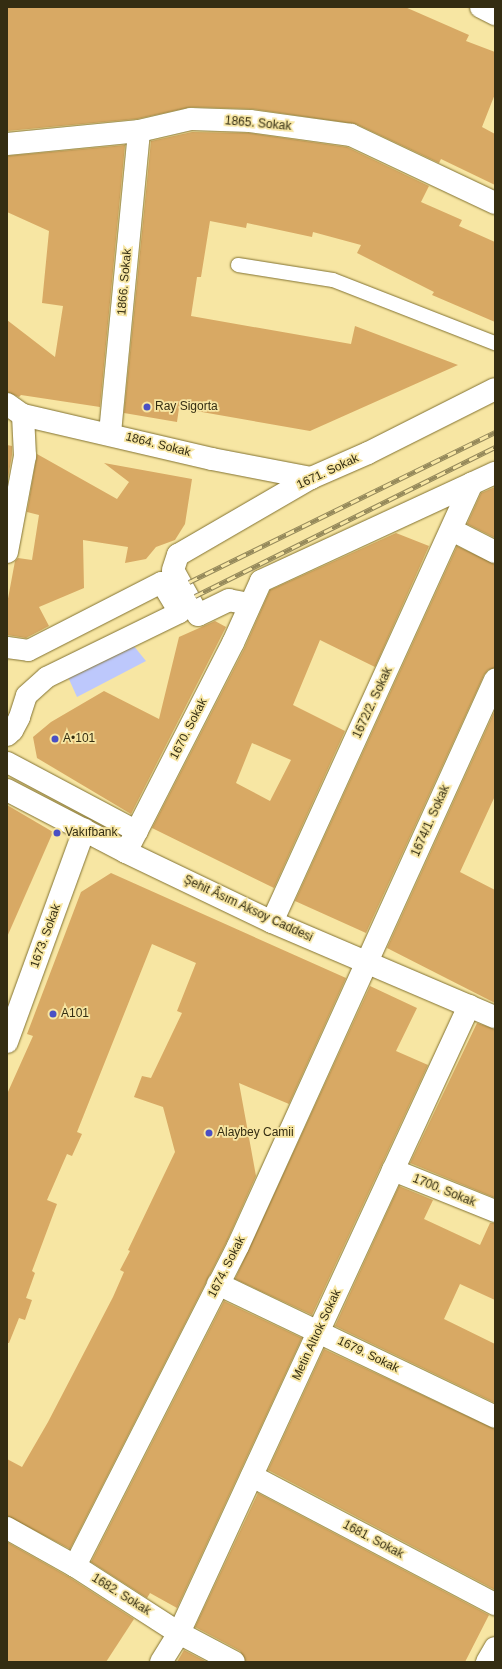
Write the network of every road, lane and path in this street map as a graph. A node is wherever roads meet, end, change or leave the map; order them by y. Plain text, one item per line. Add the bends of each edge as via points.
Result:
1 (481, 7) edge
2 (495, 14) edge
3 (139, 131) junction
4 (7, 144) edge
5 (495, 203) edge
6 (238, 265) dead end
7 (495, 343) edge
8 (495, 389) edge
9 (15, 409) edge
10 (110, 434) junction
11 (495, 473) edge
12 (311, 478) junction
13 (472, 483) junction
14 (452, 530) junction
15 (7, 552) edge
16 (495, 552) edge
17 (249, 604) junction
18 (7, 647) edge
19 (495, 680) edge
20 (7, 735) edge
21 (7, 762) edge
22 (7, 790) edge
23 (84, 830) junction
24 (137, 830) junction
25 (126, 852) junction
26 (272, 922) junction
27 (368, 963) junction
28 (469, 1006) junction
29 (495, 1017) edge
30 (7, 1042) edge
31 (393, 1170) junction
32 (495, 1211) edge
33 (218, 1284) junction
34 (319, 1332) junction
35 (495, 1417) edge
36 (252, 1476) junction
37 (7, 1528) edge
38 (75, 1566) junction
39 (495, 1604) edge
40 (179, 1633) junction
41 (495, 1648) edge
42 (161, 1662) edge
43 (234, 1662) edge
44 (487, 1662) edge

1 - 2 street
3 - 4 street, 1865. Sokak
3 - 5 street, 1865. Sokak via 191,119 250,121 351,135
3 - 10 street, 1866. Sokak
6 - 7 lane via 333,280
8 - 12 street, 1671. Sokak via 368,453
9 - 10 street, 1864. Sokak
9 - 15 street via 25,456
10 - 12 street, 1864. Sokak via 212,459
11 - 13 street
12 - 17 street, 1671. Sokak via 178,555 173,570 198,615 229,600
13 - 14 street, 1672/2. Sokak
13 - 17 street via 261,581
14 - 16 street
14 - 26 street, 1672/2. Sokak
17 - 24 street, 1670. Sokak via 229,650
18 - 20 street via 28,650 161,582 179,612 46,677 26,695 19,717
19 - 27 street, 1674/1. Sokak
21 - 24 street
22 - 23 street, Şehit Âsım Aksoy Caddesi
23 - 25 street, Şehit Âsım Aksoy Caddesi
23 - 30 street, 1673. Sokak
24 - 25 street, 1670. Sokak
25 - 26 street, Şehit Âsım Aksoy Caddesi
26 - 27 street, Şehit Âsım Aksoy Caddesi
27 - 28 street, Şehit Âsım Aksoy Caddesi
27 - 33 street, 1674. Sokak via 242,1238
28 - 29 street, Şehit Âsım Aksoy Caddesi
28 - 31 street, Metin Altıok Sokak
31 - 32 street, 1700. Sokak
31 - 34 street, Metin Altıok Sokak
33 - 34 street, 1679. Sokak
33 - 38 street, 1674. Sokak
34 - 35 street, 1679. Sokak
34 - 36 street, Metin Altıok Sokak
36 - 39 street, 1681. Sokak
36 - 40 street, Metin Altıok Sokak
37 - 38 street, 1682. Sokak
38 - 40 street, 1682. Sokak
40 - 42 street, Metin Altıok Sokak
40 - 43 street, 1682. Sokak
41 - 44 street

